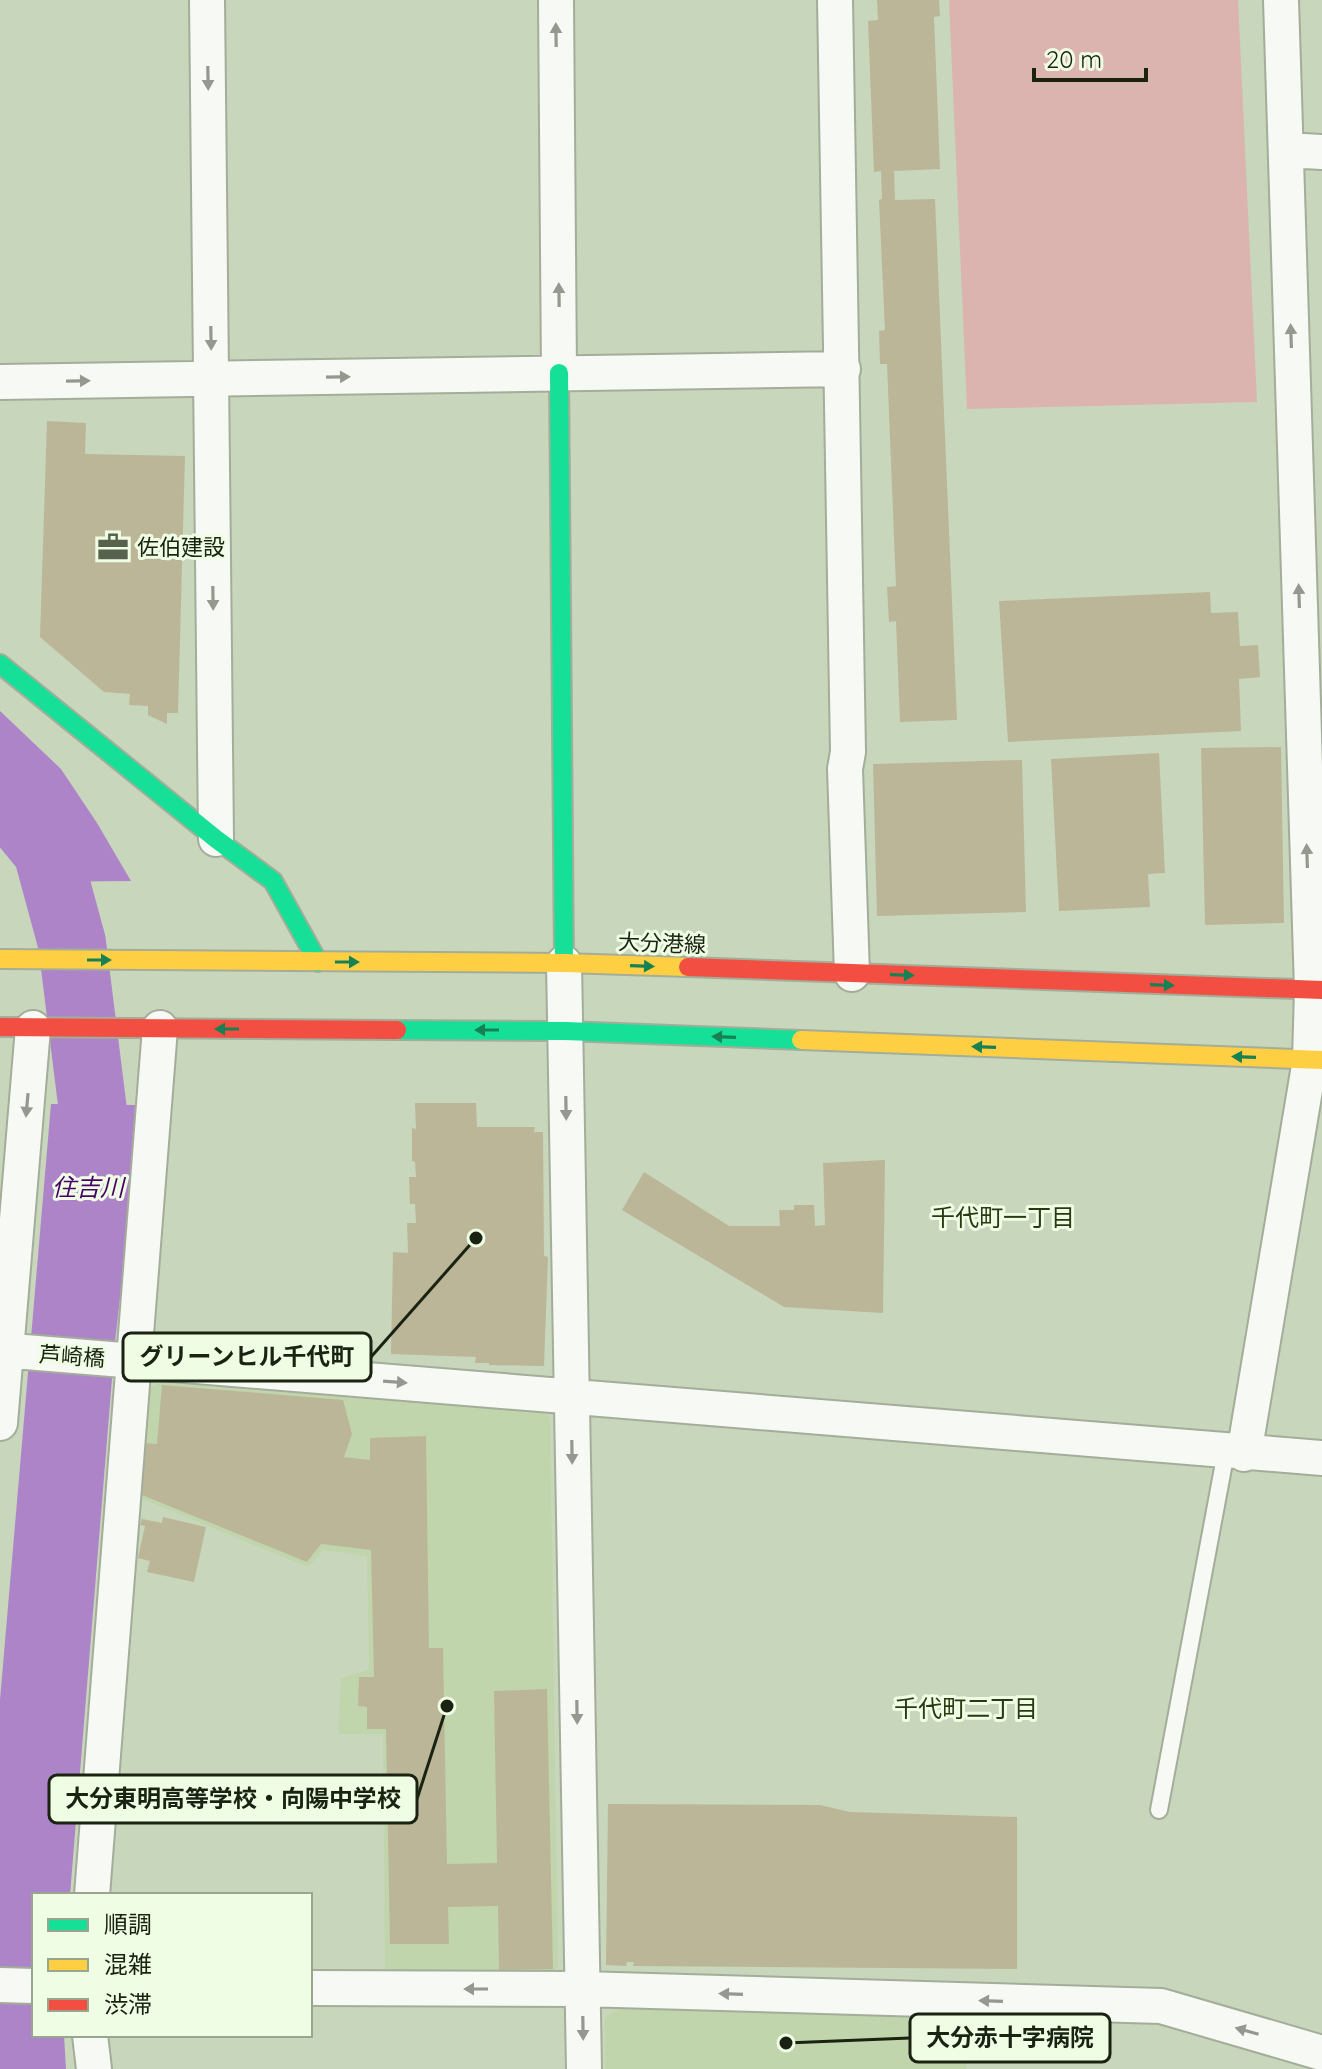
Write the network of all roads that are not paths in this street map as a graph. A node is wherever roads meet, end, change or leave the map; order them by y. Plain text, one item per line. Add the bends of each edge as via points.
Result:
1 (207, 0) edge
2 (556, 0) edge
3 (835, 0) edge
4 (1281, 0) edge
5 (1286, 150) junction
6 (1322, 152) edge
7 (843, 369) junction
8 (559, 373) junction
9 (211, 379) junction
10 (0, 382) edge
11 (0, 664) edge
12 (216, 839) junction
13 (0, 959) edge
14 (318, 962) junction
15 (564, 963) junction
16 (852, 974) junction
17 (1317, 990) edge
18 (26, 1028) edge
19 (156, 1028) junction
20 (565, 1031) junction
21 (1316, 1060) edge
22 (9, 1351) edge
23 (128, 1360) junction
24 (571, 1395) junction
25 (0, 1423) edge
26 (1235, 1453) junction
27 (1322, 1458) edge
28 (1159, 1810) dead end
29 (92, 1893) edge
30 (0, 1985) edge
31 (32, 1986) edge
32 (312, 1988) edge
33 (582, 1989) junction
34 (90, 2037) edge
35 (1322, 2053) edge
36 (94, 2069) edge
37 (584, 2069) edge

1 -> 9 street
8 -> 2 street
3 - 7 street
4 - 5 street
5 - 6 street
17 -> 5 street
7 - 8 street
7 - 16 street
9 -> 8 street
8 - 15 main road
10 -> 9 street
9 -> 12 street
11 - 12 main road
12 - 14 main road via 273,881
13 -> 14 main road, 大分港線
14 -> 15 main road, 大分港線
15 -> 16 main road, 大分港線
15 - 20 street
16 -> 17 main road, 大分港線
17 - 21 street
18 - 19 main road
18 -> 22 street
20 -> 19 main road
19 - 23 street
21 -> 20 main road
20 -> 24 street
21 - 26 street
22 - 23 street, 芦崎橋
22 - 25 street
23 -> 24 street, 芦崎橋
23 - 29 street
24 - 26 street, 芦崎橋
24 -> 33 street
26 - 27 street, 芦崎橋
26 - 28 lane
30 - 31 street
33 -> 32 street
35 -> 33 street via 1161,2006
33 -> 37 street
34 - 36 street

